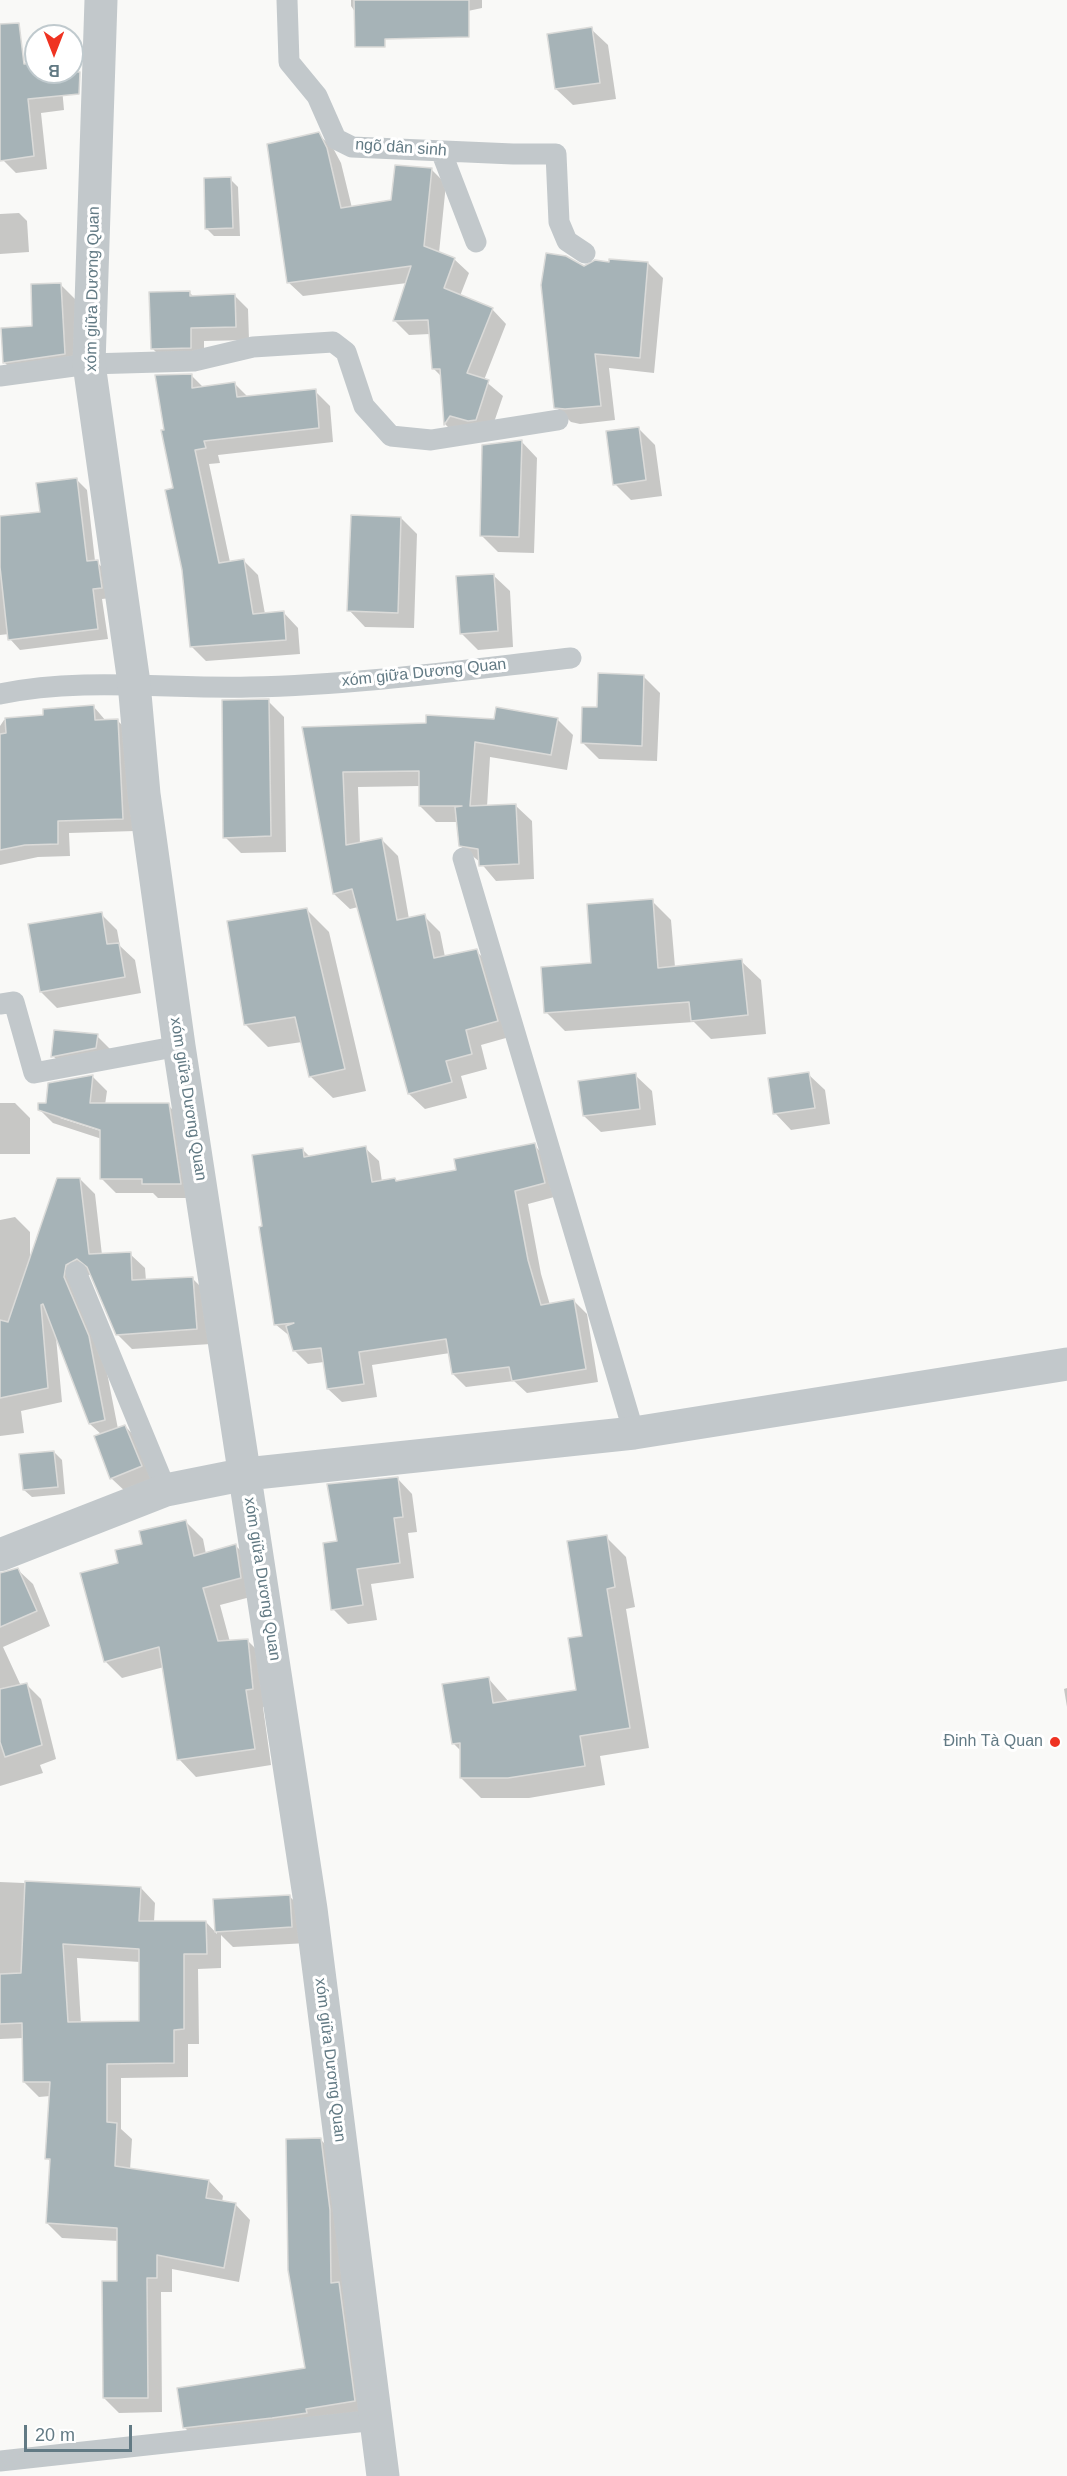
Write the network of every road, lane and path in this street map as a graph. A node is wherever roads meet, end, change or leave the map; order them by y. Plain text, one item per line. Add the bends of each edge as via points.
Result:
1 (101, 0) edge
2 (288, 0) edge
3 (441, 151) junction
4 (476, 242) dead end
5 (585, 253) dead end
6 (89, 364) junction
7 (0, 376) edge
8 (558, 420) dead end
9 (571, 658) dead end
10 (134, 683) junction
11 (0, 694) edge
12 (463, 858) dead end
13 (0, 1004) edge
14 (179, 1046) junction
15 (76, 1272) dead end
16 (1067, 1364) edge
17 (634, 1433) junction
18 (246, 1474) junction
19 (166, 1490) junction
20 (0, 1555) edge
21 (375, 2420) junction
22 (6, 2466) edge
23 (383, 2476) edge

1 - 6 street, xóm giữa Dương Quan
2 - 3 lane, ngõ dân sinh via 289,62 317,96 336,139 352,147
3 - 4 lane
3 - 5 lane, ngõ dân sinh via 556,154 559,222 567,241
6 - 7 lane
6 - 8 lane via 194,361 253,347 333,342 346,352 364,406 391,436 431,440
6 - 10 street, xóm giữa Dương Quan
9 - 10 lane, xóm giữa Dương Quan via 319,684 248,687
10 - 11 lane, xóm giữa Dương Quan
10 - 14 street, xóm giữa Dương Quan via 144,794
12 - 17 lane
13 - 14 lane via 14,1002 34,1073
14 - 18 street, xóm giữa Dương Quan
15 - 19 lane
16 - 17 street
17 - 18 street
18 - 19 street
18 - 21 street, xóm giữa Dương Quan via 311,1910
19 - 20 street
21 - 22 lane
21 - 23 street, xóm giữa Dương Quan

